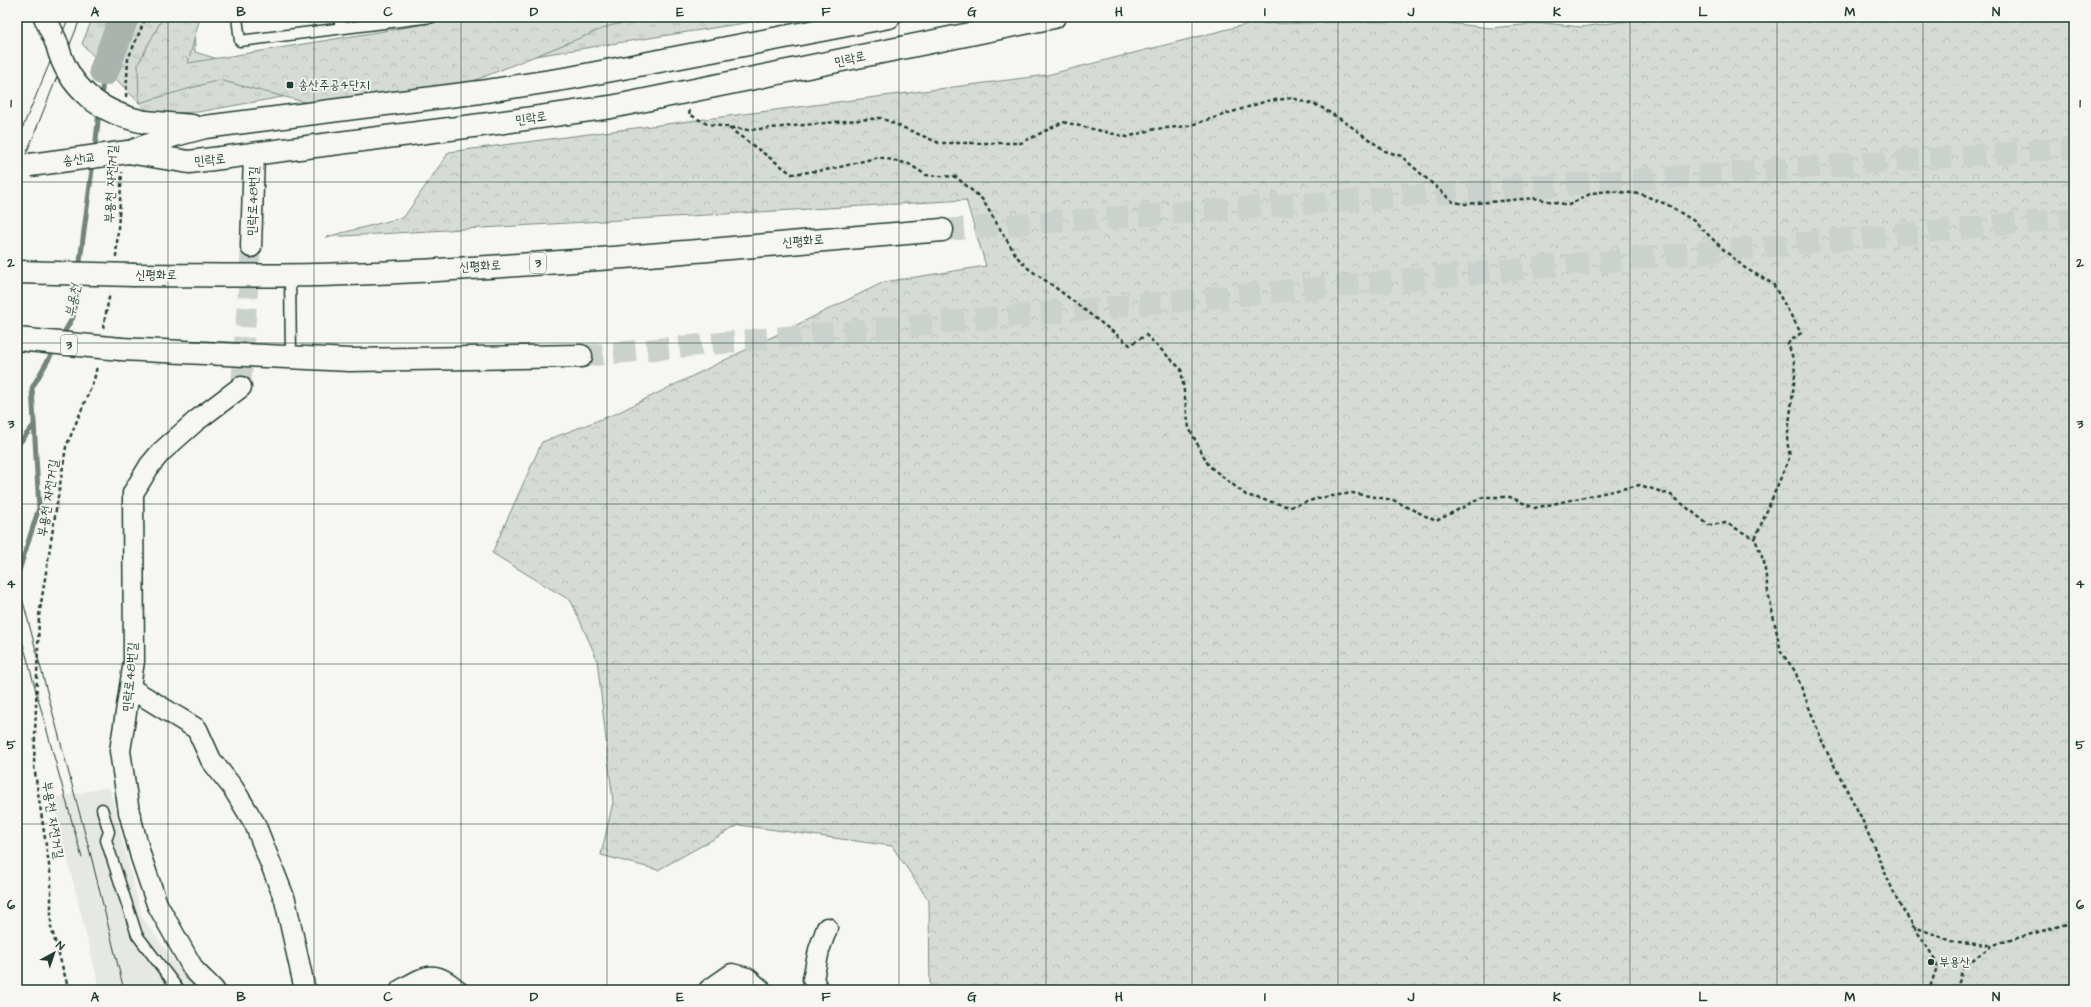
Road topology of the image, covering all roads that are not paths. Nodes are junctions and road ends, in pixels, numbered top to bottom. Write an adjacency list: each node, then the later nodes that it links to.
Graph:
1 (45, 17): 9 (main road, bridge)
2 (237, 17): 8 (lane)
3 (339, 17): 8 (lane)
4 (432, 17): 7 (lane)
5 (889, 17): 9 (main road)
6 (1054, 17): 10 (main road, 민락로)
7 (397, 19): 8 (lane)
8 (341, 28)
9 (205, 127): 11 (main road)
10 (254, 155): 11 (main road, 민락로); 14 (street, 민락로48번길)
11 (125, 160): 12 (main road, 송산1교, bridge)
12 (23, 166)
13 (942, 230): 16 (main road, 신평화로 / 3)
14 (251, 247)
15 (17, 272): 16 (main road, 신평화로 / 3, bridge)
16 (290, 276): 19 (lane)
17 (17, 339): 19 (main road, 3, bridge)
18 (581, 356): 19 (main road, 3)
19 (291, 357)
20 (241, 387): 21 (street, 민락로48번길)
21 (130, 688): 25 (street, 민락로48번길); 26 (street)
22 (102, 809): 24 (lane)
23 (827, 928): 31 (street)
24 (179, 990)
25 (214, 990)
26 (305, 990)
27 (402, 990): 28 (street)
28 (457, 990)
29 (709, 990): 30 (street)
30 (760, 990)
31 (818, 990)

